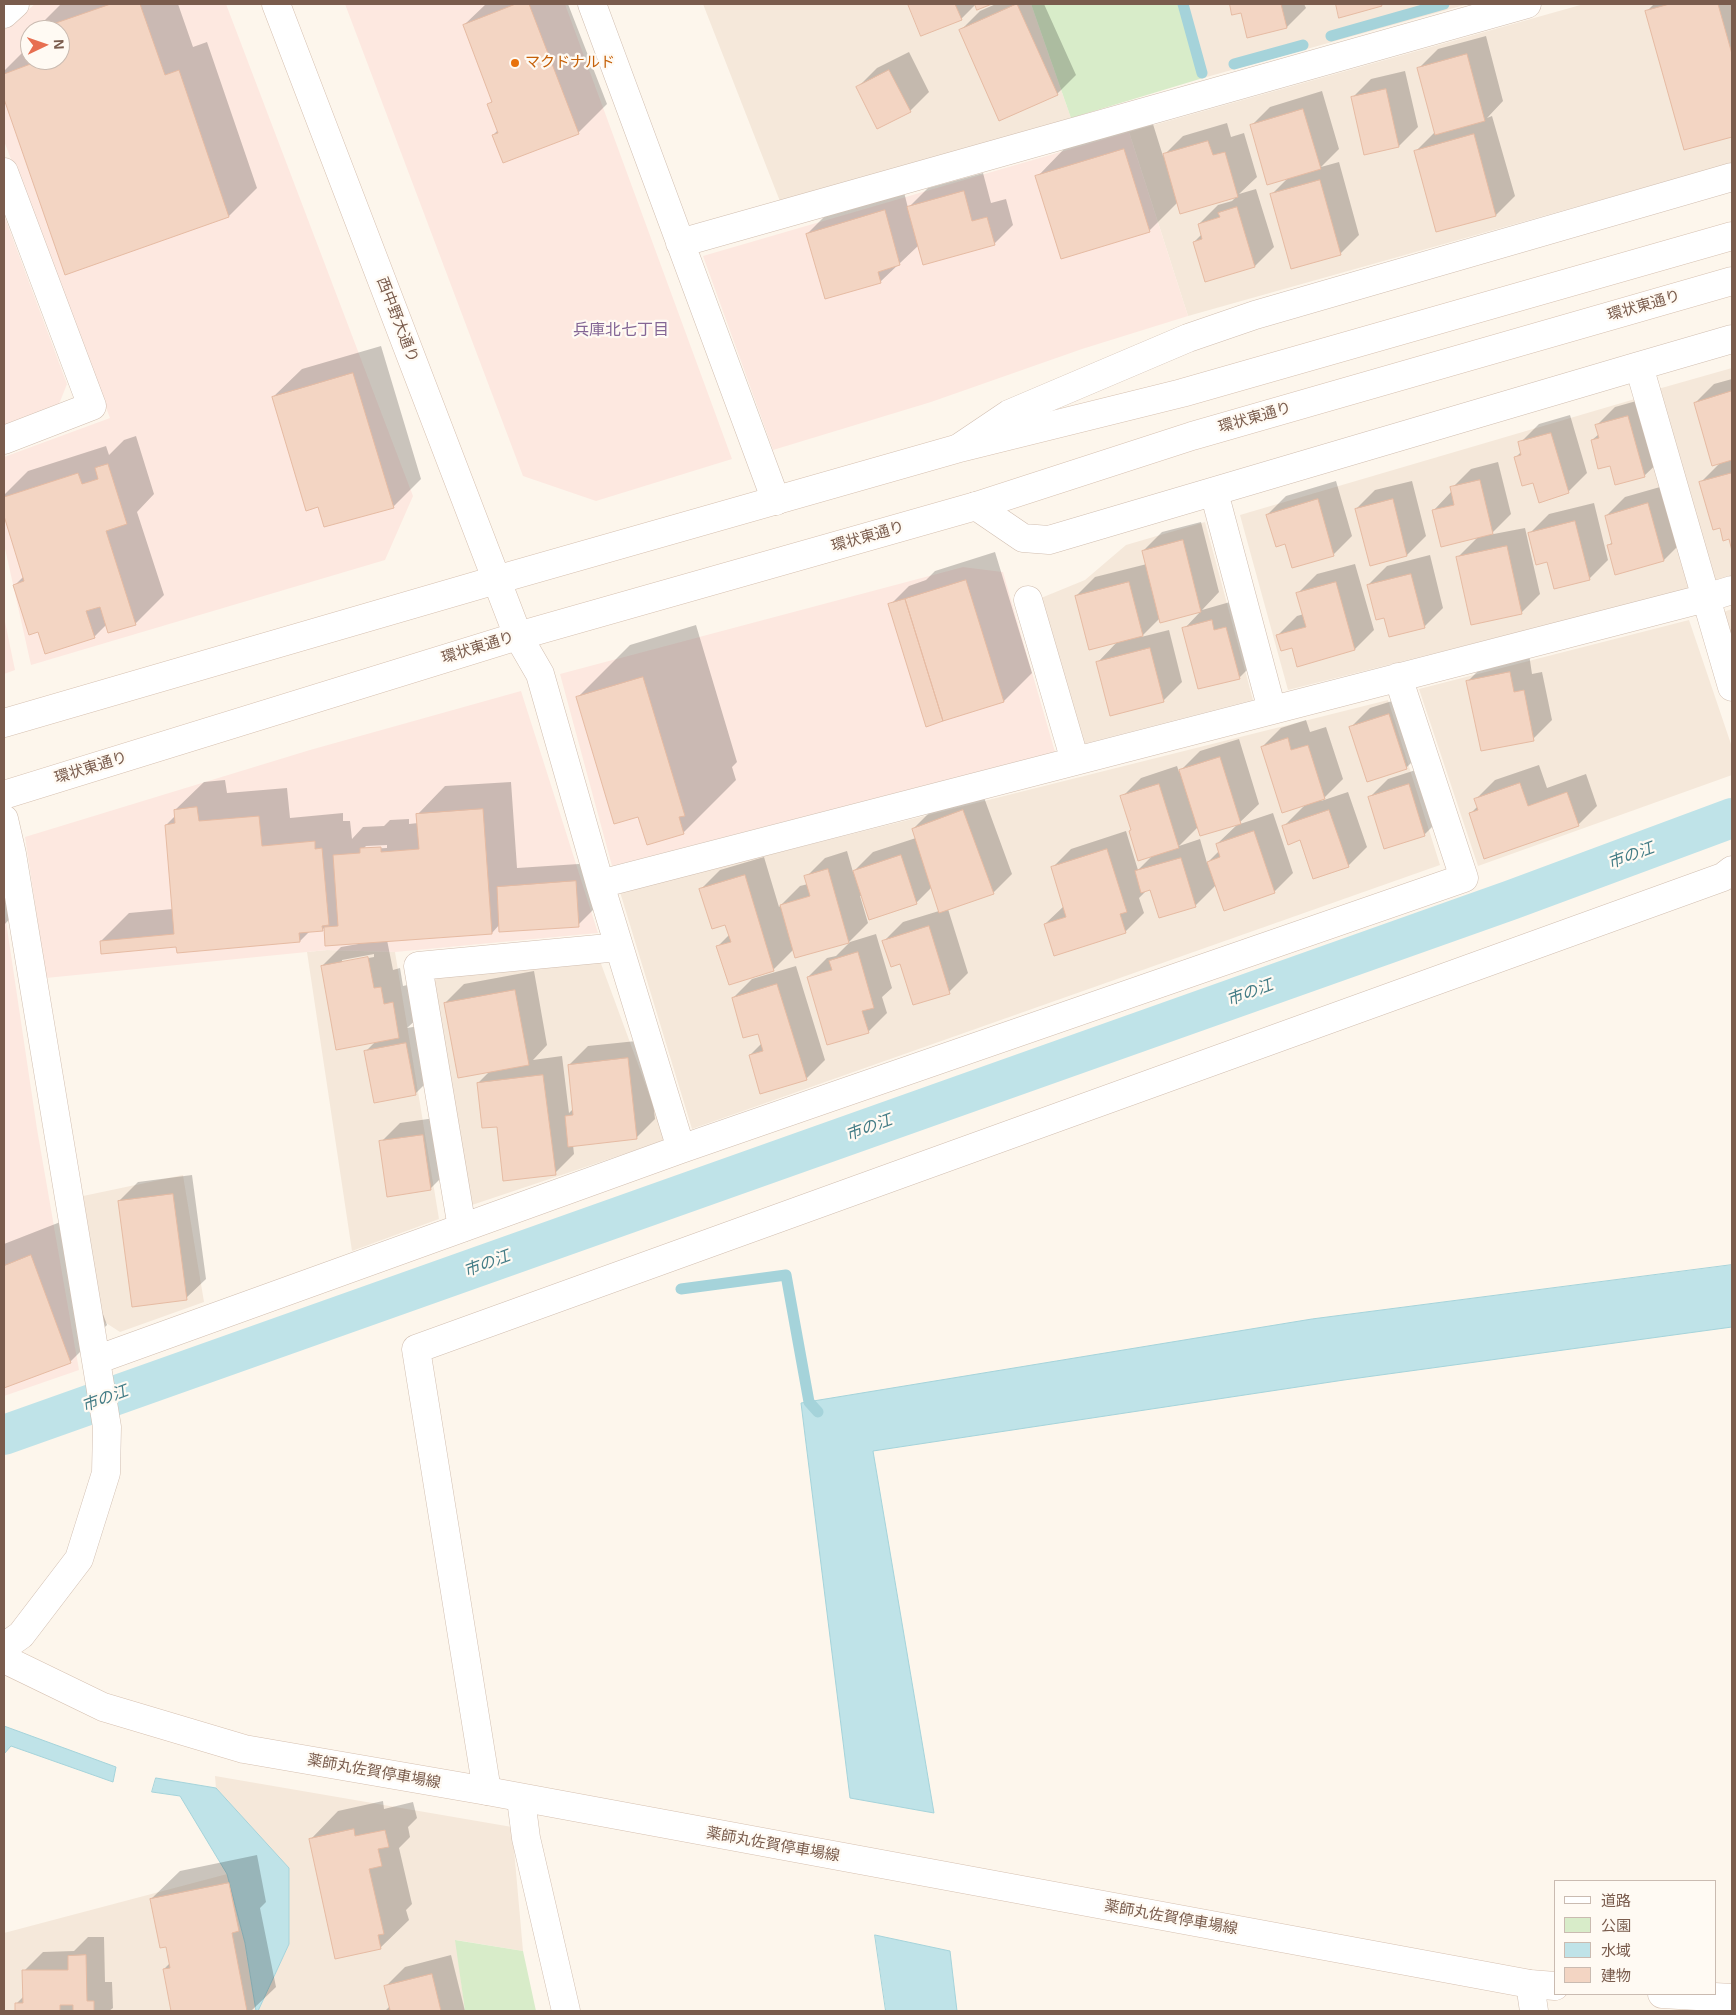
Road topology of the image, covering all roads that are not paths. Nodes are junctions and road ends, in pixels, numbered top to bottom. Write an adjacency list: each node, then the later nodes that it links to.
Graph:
1 (15, 4): 5 (street)
2 (276, 4): 18 (street, 西中野大通り)
3 (1516, 5): 9 (street)
4 (600, 6): 9 (street)
5 (4, 14)
6 (4, 172): 13 (street)
7 (1732, 178): 14 (street)
8 (1732, 236): 14 (street)
9 (680, 243): 16 (street)
10 (1732, 281): 17 (street, 環状東通り)
11 (1732, 339): 12 (street)
12 (1639, 366): 15 (street); 20 (street)
13 (4, 440)
14 (956, 449): 16 (street)
15 (1214, 492): 17 (street); 25 (street)
16 (776, 501): 18 (street)
17 (976, 506): 22 (street, 環状東通り)
18 (496, 580): 22 (street, 西中野大通り); 26 (street)
19 (1732, 590): 20 (street)
20 (1706, 598): 23 (street); 24 (street)
21 (1028, 600): 27 (street)
22 (518, 636): 28 (street, 環状東通り); 31 (street, 西中野大通り)
23 (1398, 677): 25 (street); 33 (street)
24 (1732, 687)
25 (1272, 710): 27 (street)
26 (4, 723)
27 (1075, 761): 31 (street)
28 (4, 795)
29 (4, 819): 35 (street)
30 (1732, 870): 38 (street)
31 (600, 884): 32 (street, 西中野大通り)
32 (619, 947): 33 (street, 西中野大通り); 34 (street)
33 (681, 1149): 34 (street)
34 (462, 1228): 35 (street)
35 (97, 1366): 36 (street)
36 (4, 1648)
37 (4, 1659): 38 (street, 薬師丸佐賀停車場線)
38 (487, 1792): 39 (street, 薬師丸佐賀停車場線)
39 (521, 1799): 40 (street, 薬師丸佐賀停車場線); 43 (street)
40 (1542, 1985): 44 (street)
41 (1680, 1995): 42 (street)
42 (1732, 1998)
43 (566, 2011)
44 (1534, 2011)

